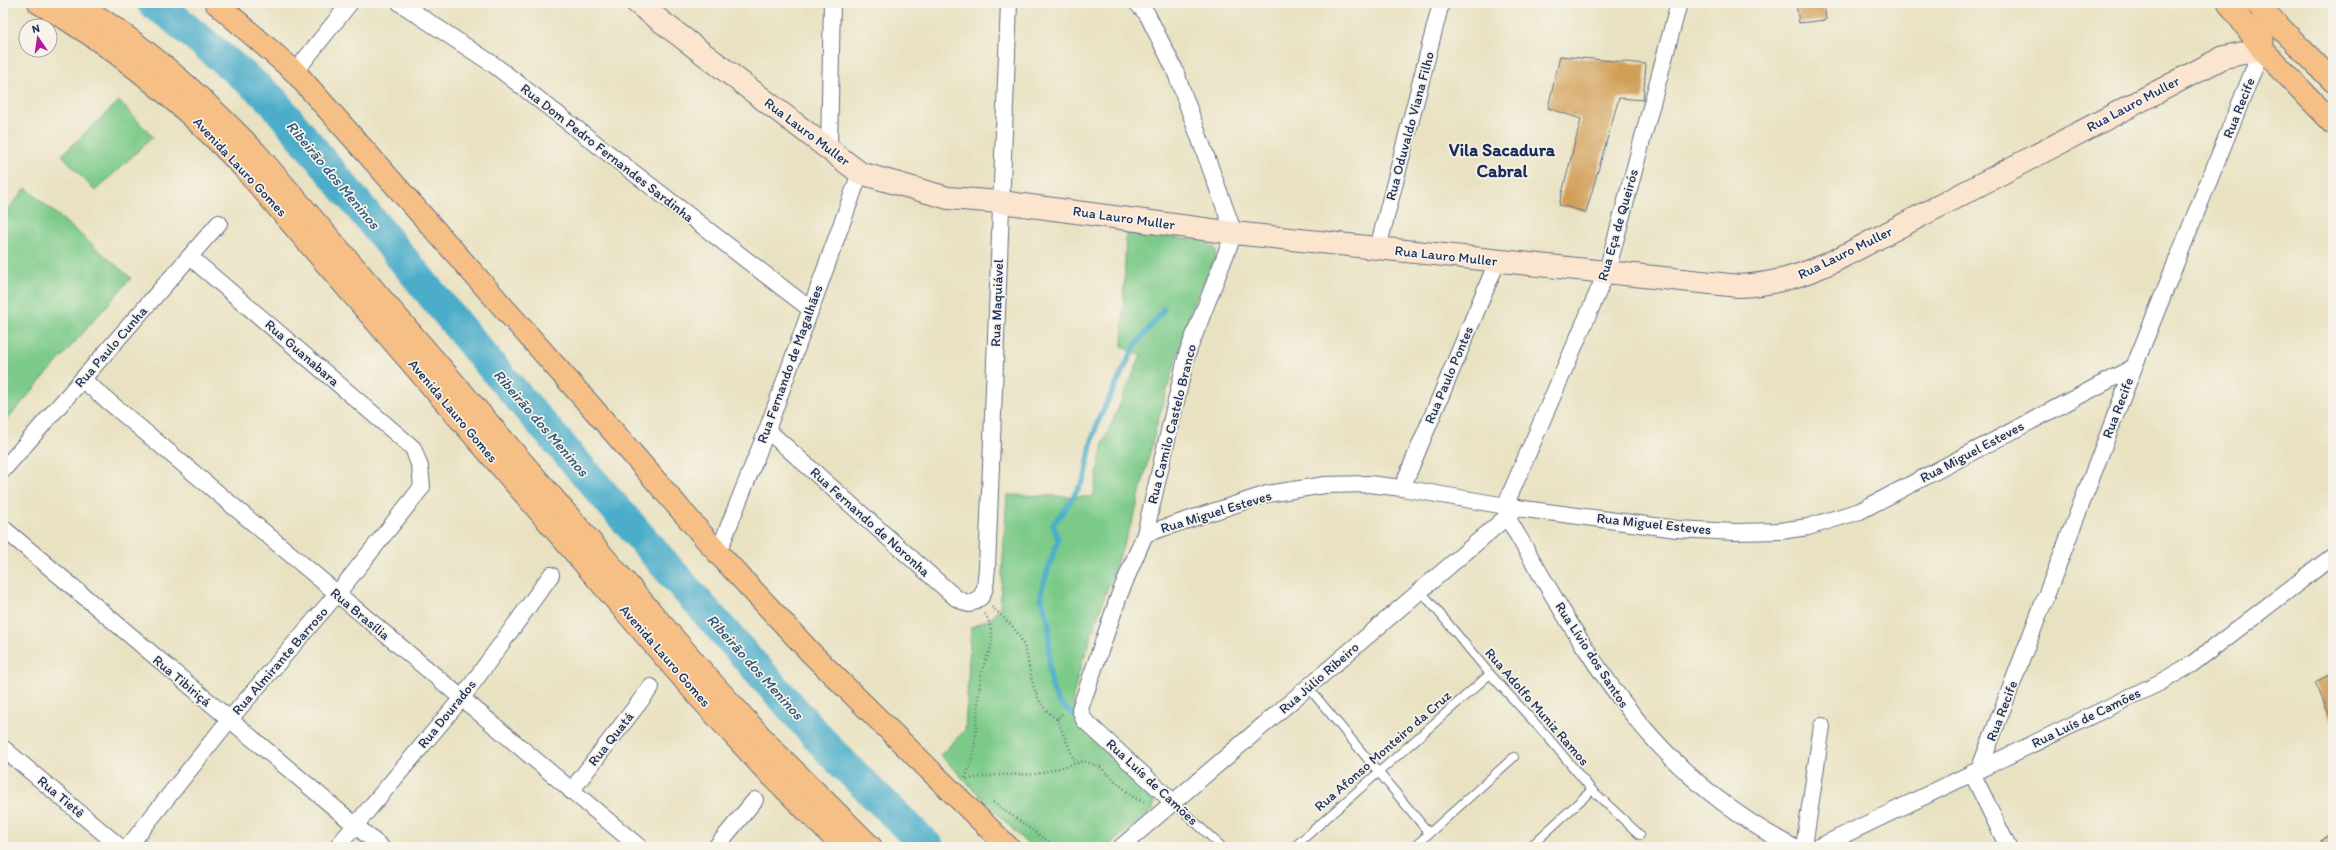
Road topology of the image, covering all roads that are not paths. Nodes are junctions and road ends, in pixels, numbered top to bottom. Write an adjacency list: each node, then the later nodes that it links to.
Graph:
1 (39, 3): 69 (main road, Avenida Lauro Gomes)
2 (76, 3): 70 (main road, Avenida Lauro Gomes)
3 (216, 3): 15 (main road)
4 (350, 3): 15 (street)
5 (400, 3): 28 (street, Rua Dom Pedro Fernandes Sardinha)
6 (637, 3): 19 (street, Rua Lauro Muller)
7 (832, 3): 19 (street)
8 (1010, 3): 21 (street, Rua Maquiável)
9 (1137, 3): 23 (street)
10 (1442, 3): 24 (street, Rua Oduvaldo Viana Filho)
11 (1679, 3): 27 (street, Rua Eça de Queirós)
12 (2229, 3): 14 (main road)
13 (2261, 6): 14 (main road); 16 (main road)
14 (2262, 49): 17 (main road); 27 (street, Rua Lauro Muller); 29 (street, Rua Recife)
15 (295, 72): 38 (main road)
16 (2333, 81)
17 (2327, 117): 18 (main road)
18 (2333, 137)
19 (829, 148): 20 (street, Rua Lauro Muller)
20 (860, 173): 21 (street, Rua Lauro Muller); 28 (street, Rua Fernando de Magalhães)
21 (1001, 202): 23 (street, Rua Lauro Muller); 43 (street, Rua Maquiável)
22 (219, 223): 25 (street, Rua Paulo Cunha)
23 (1234, 233): 24 (street, Rua Lauro Muller); 37 (street, Rua Camilo Castelo Branco)
24 (1378, 248): 26 (street, Rua Lauro Muller)
25 (190, 257): 30 (street, Rua Paulo Cunha); 32 (street, Rua Guanabara)
26 (1497, 262): 27 (street, Rua Lauro Muller); 34 (street, Rua Paulo Pontes)
27 (1606, 271): 35 (street, Rua Eça de Queirós)
28 (810, 309): 31 (street, Rua Fernando de Magalhães)
29 (2134, 367): 35 (street, Rua Miguel Esteves); 53 (street, Rua Recife)
30 (83, 380): 33 (street, Rua Paulo Cunha); 42 (street, Rua Brasília)
31 (767, 430): 38 (street, Rua Fernando de Magalhães); 43 (street, Rua Fernando de Noronha)
32 (413, 448): 42 (street, Rua Almirante Barroso)
33 (3, 470)
34 (1402, 488): 35 (street, Rua Miguel Esteves); 37 (street, Rua Miguel Esteves)
35 (1510, 510): 41 (street, Rua Júlio Ribeiro); 77 (street, Rua Lívio dos Santos)
36 (3, 528): 49 (street, Rua Tibiriçá)
37 (1145, 534): 48 (street, Rua Camilo Castelo Branco)
38 (718, 553): 71 (main road)
39 (2333, 556): 53 (street, Rua Luís de Camões)
40 (551, 575): 47 (street, Rua Dourados)
41 (1421, 591): 44 (lane, Rua Adolfo Muniz Ramos); 45 (street, Rua Júlio Ribeiro)
42 (337, 594): 47 (street, Rua Brasília); 49 (street, Rua Almirante Barroso)
43 (979, 599)
44 (1490, 674): 54 (lane, Rua Afonso Monteiro da Cruz); 55 (lane, Rua Adolfo Muniz Ramos)
45 (1308, 687): 54 (lane); 58 (street, Rua Júlio Ribeiro)
46 (651, 688): 56 (street, Rua Quatá)
47 (462, 698): 56 (street, Rua Brasília); 59 (street, Rua Dourados)
48 (1081, 716): 58 (street, Rua Luís de Camões)
49 (229, 720): 59 (street, Rua Tibiriçá); 64 (street, Rua Almirante Barroso)
50 (1822, 726): 78 (street)
51 (1514, 756): 60 (lane)
52 (6, 757): 63 (street, Rua Tietê)
53 (1976, 772): 79 (street, Rua Luís de Camões); 80 (street)
54 (1379, 774): 60 (lane); 74 (lane, Rua Afonso Monteiro da Cruz)
55 (1592, 790): 61 (lane, Rua Adolfo Muniz Ramos); 76 (lane)
56 (571, 791): 67 (street, Rua Brasília)
57 (755, 800): 68 (street)
58 (1170, 805): 72 (street, Rua Júlio Ribeiro); 73 (lane, Rua Luís de Camões)
59 (355, 825): 65 (street, Rua Dourados); 66 (street, Rua Tibiriçá)
60 (1429, 833): 75 (lane)
61 (1640, 835)
62 (2333, 844): 81 (main road)
63 (120, 847)
64 (128, 847)
65 (337, 847)
66 (380, 847)
67 (639, 847)
68 (716, 847)
69 (843, 847)
70 (870, 847)
71 (1008, 847)
72 (1121, 847)
73 (1221, 847)
74 (1294, 847)
75 (1414, 847)
76 (1530, 847)
77 (1793, 847)
78 (1804, 847)
79 (1819, 847)
80 (2008, 847)
81 (2331, 847)

